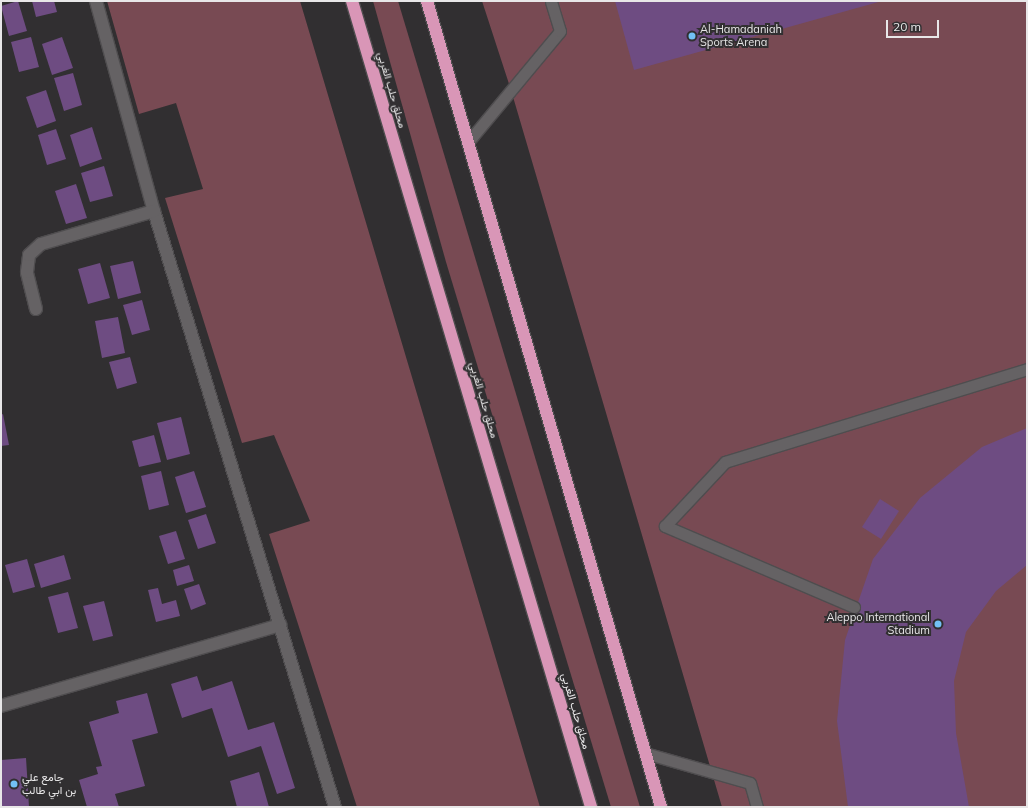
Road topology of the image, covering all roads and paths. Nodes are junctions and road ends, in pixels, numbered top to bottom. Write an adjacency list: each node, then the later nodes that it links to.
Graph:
1 (96, 1): 6 (street)
2 (352, 1): 14 (highway, محلق حلب الغربي)
3 (427, 1): 5 (highway)
4 (551, 1): 5 (lane)
5 (468, 142): 12 (highway)
6 (154, 211): 7 (street); 10 (street)
7 (36, 310)
8 (1027, 369): 9 (lane)
9 (854, 608)
10 (280, 625): 11 (street); 13 (street)
11 (1, 706)
12 (645, 753): 15 (highway); 16 (lane)
13 (335, 807)
14 (591, 807)
15 (661, 807)
16 (757, 807)

